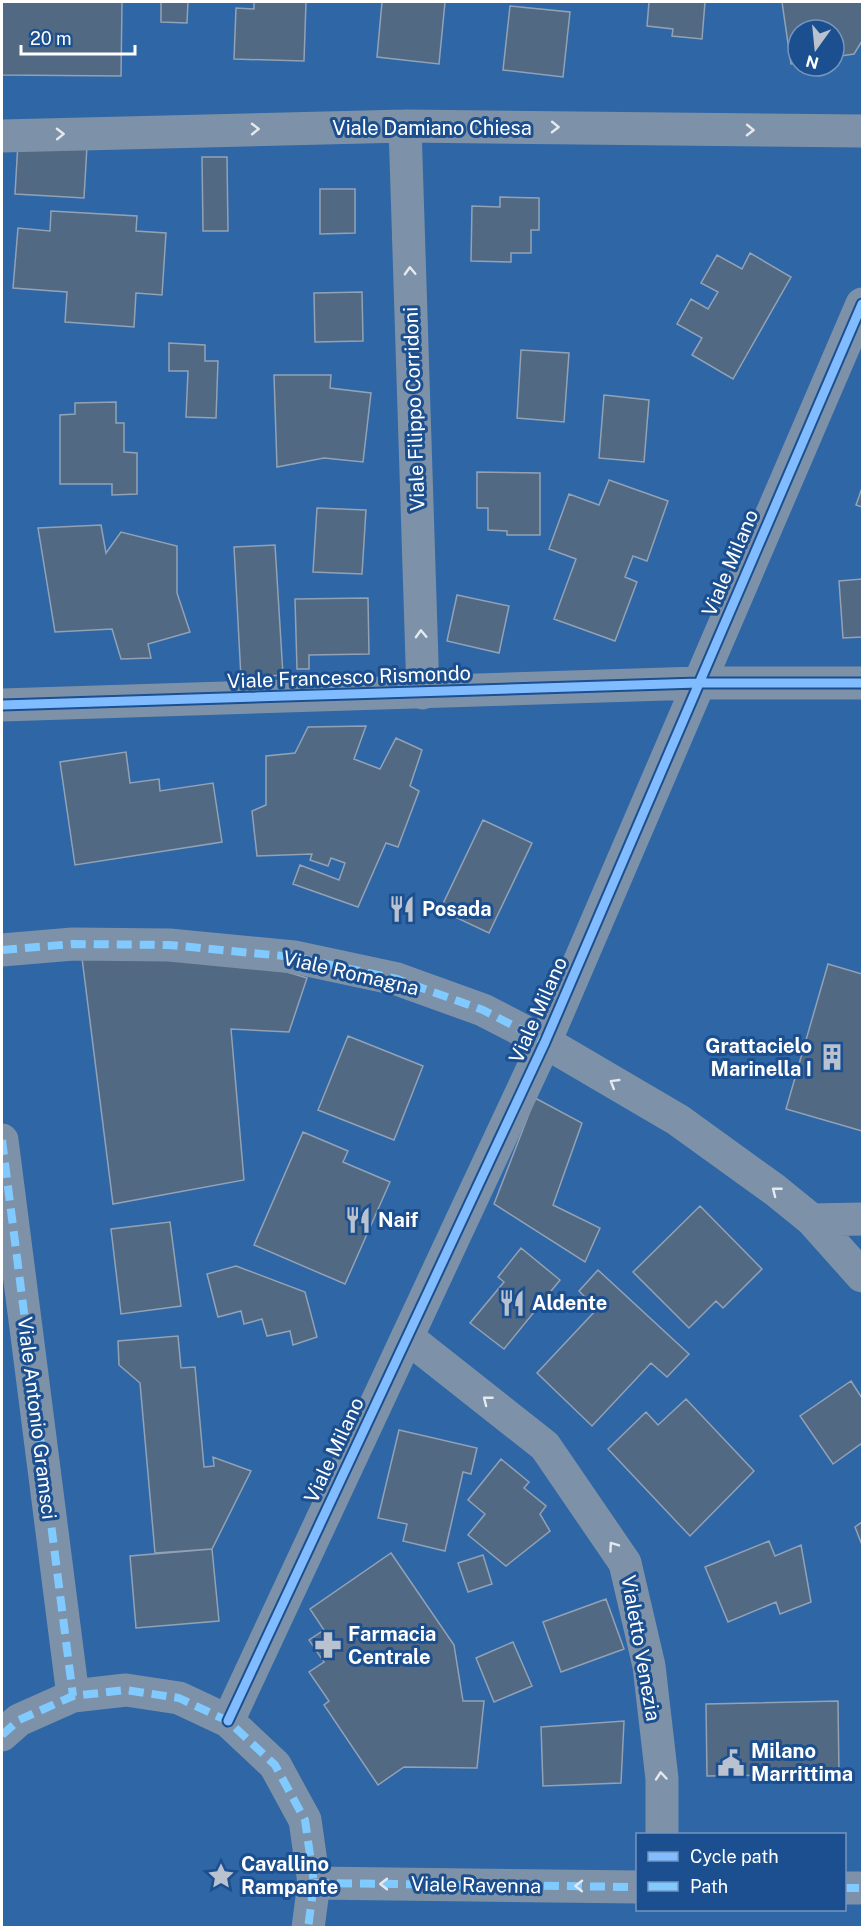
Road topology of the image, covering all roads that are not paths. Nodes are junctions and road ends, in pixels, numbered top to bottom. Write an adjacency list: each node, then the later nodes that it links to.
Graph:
1 (405, 126): 2 (street, Viale Damiano Chiesa, one-way to 2); 3 (street, Viale Damiano Chiesa, one-way to 1); 7 (street, Viale Filippo Corridoni, one-way to 1)
2 (862, 131)
3 (2, 136)
4 (862, 304): 5 (street, Viale Milano)
5 (698, 683): 6 (street, Viale Francesco Rismondo); 7 (street, Viale Francesco Rismondo); 10 (street, Viale Milano)
6 (862, 683)
7 (423, 693): 8 (street, Viale Francesco Rismondo)
8 (2, 705)
9 (2, 950): 10 (street, Viale Romagna)
10 (545, 1042): 13 (street, Viale Romagna, one-way to 10); 15 (street, Viale Milano)
11 (2, 1140): 16 (street, Viale Antonio Gramsci)
12 (862, 1219): 13 (street)
13 (812, 1220): 14 (street, Viale Romagna)
14 (862, 1276)
15 (406, 1337): 17 (street, Viale Milano); 19 (street, Vialetto Venezia, one-way to 15)
16 (73, 1696): 17 (street); 18 (street)
17 (228, 1721): 20 (street)
18 (2, 1735)
19 (662, 1833)
20 (314, 1883): 21 (street, Viale Ravenna, one-way to 20); 24 (street)
21 (636, 1887)
22 (846, 1888): 23 (street)
23 (862, 1888)
24 (308, 1928)

